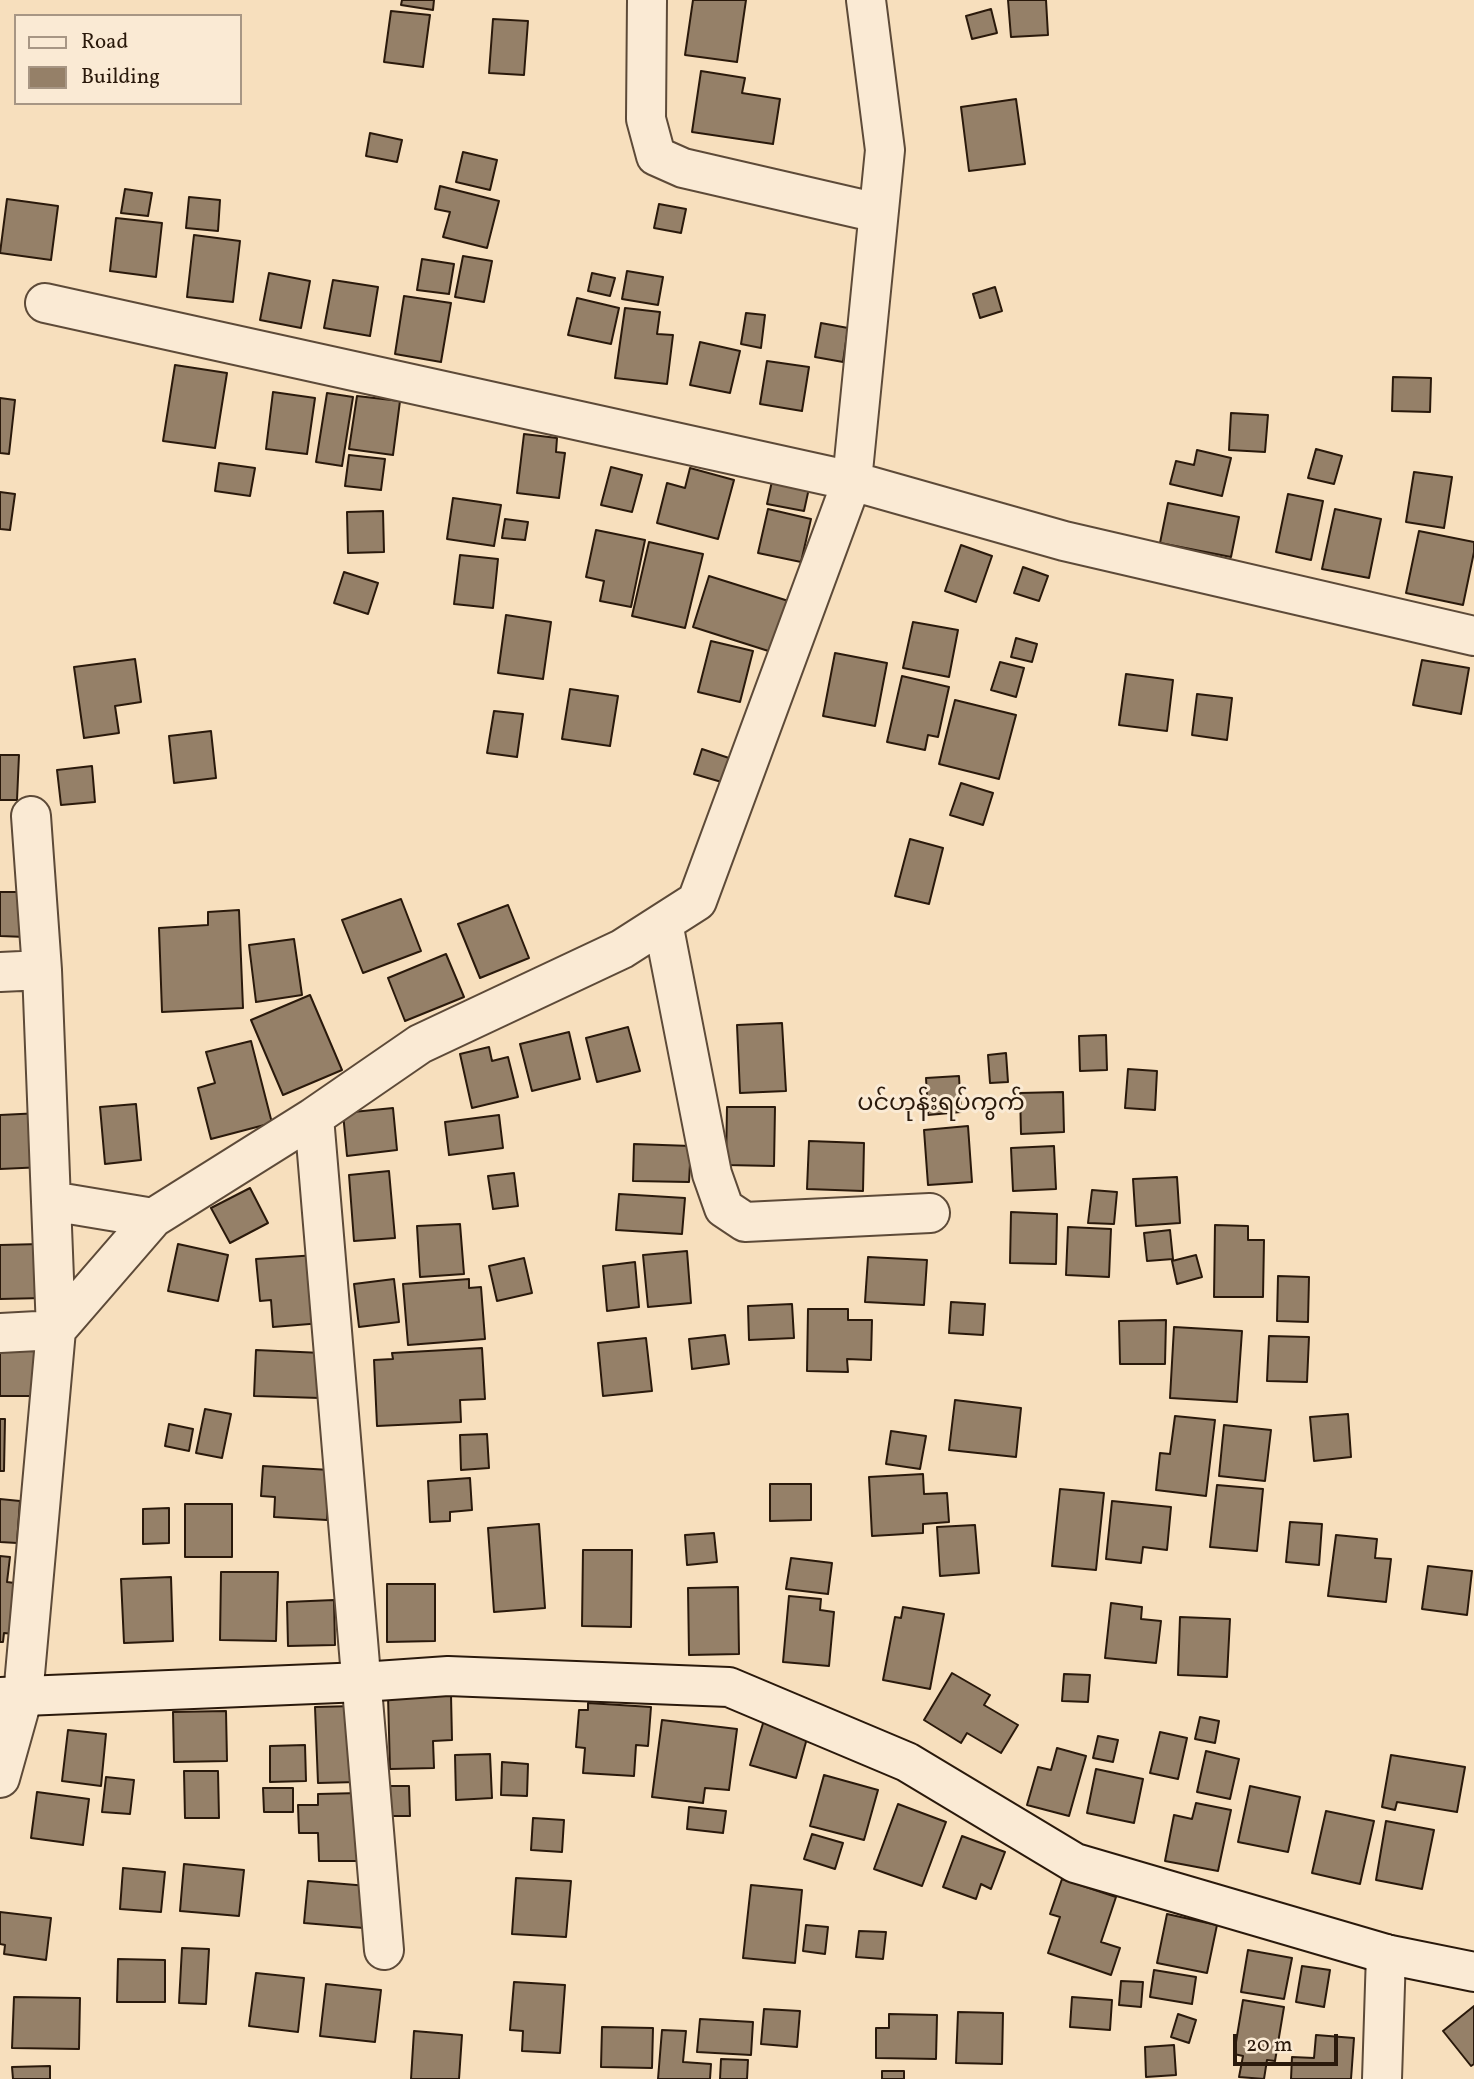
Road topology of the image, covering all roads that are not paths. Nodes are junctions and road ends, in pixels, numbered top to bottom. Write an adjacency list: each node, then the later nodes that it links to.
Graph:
1 (647, 0): 3 (street)
2 (866, 0): 3 (street)
3 (878, 212): 5 (street)
4 (45, 303): 5 (street)
5 (852, 481): 6 (street); 8 (street)
6 (1474, 636)
7 (31, 816): 9 (street)
8 (663, 923): 11 (street); 13 (street)
9 (42, 970): 10 (street); 12 (street)
10 (0, 972)
11 (314, 1117): 14 (street); 17 (street)
12 (51, 1201): 14 (street); 15 (street)
13 (930, 1213)
14 (153, 1218): 15 (street)
15 (56, 1330): 16 (street); 18 (street)
16 (0, 1333)
17 (362, 1682): 18 (street); 20 (street); 21 (street)
18 (12, 1697): 19 (street)
19 (0, 1778)
20 (384, 1950)
21 (1385, 1955): 22 (street); 23 (street)
22 (1474, 1972)
23 (1382, 2079)

